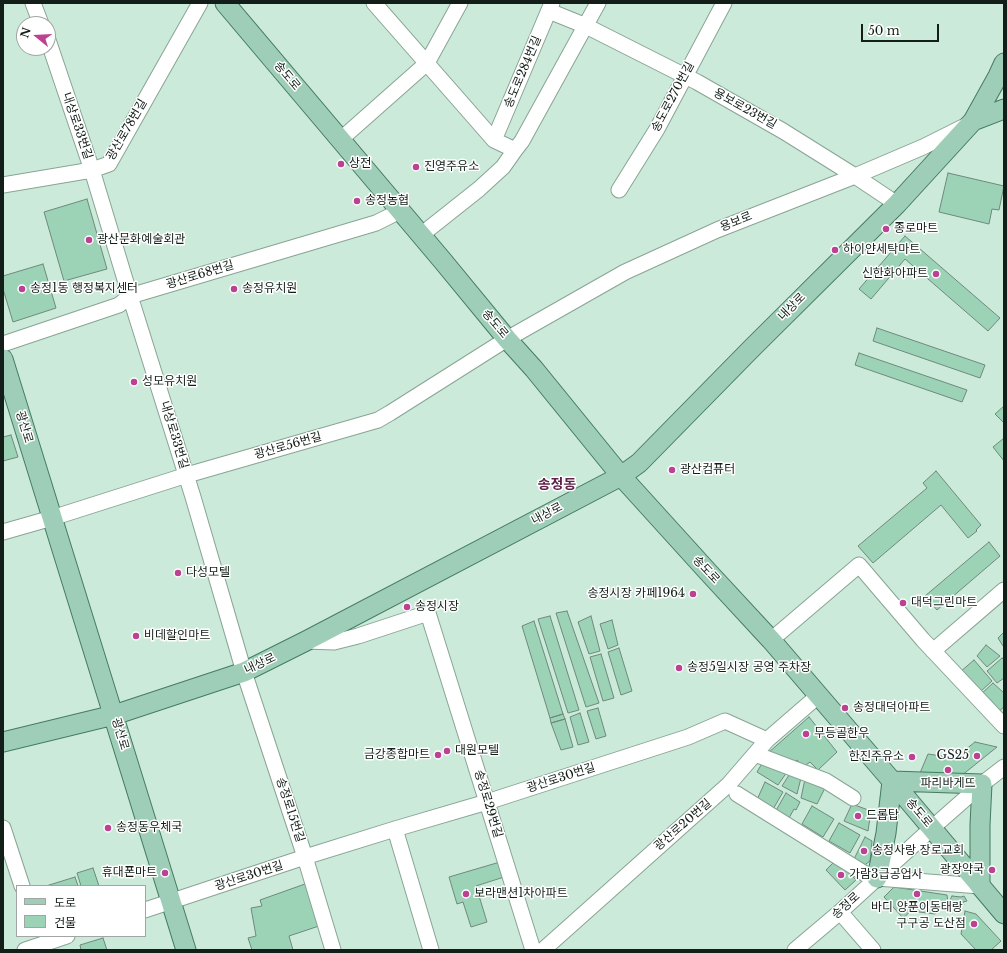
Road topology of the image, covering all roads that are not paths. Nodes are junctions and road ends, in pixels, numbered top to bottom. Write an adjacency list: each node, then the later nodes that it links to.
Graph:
1 (33, 3): 9 (street)
2 (200, 3): 20 (street, 광산로78번길)
3 (226, 3): 17 (main road, 송도로)
4 (374, 3): 12 (street)
5 (460, 3): 12 (street)
6 (598, 3): 10 (street)
7 (724, 3): 14 (street, 송도로270번길)
8 (551, 7): 10 (street, 용보로23번길); 18 (street, 송도로284번길)
9 (38, 16)
10 (586, 26): 14 (street, 용보로23번길); 19 (street)
11 (53, 56): 20 (street, 내상로33번길)
12 (426, 63): 17 (street); 18 (street)
13 (1004, 63): 16 (main road)
14 (685, 76): 21 (street, 용보로23번길); 23 (street, 송도로270번길)
15 (1004, 109): 16 (main road, 내상로)
16 (973, 122): 21 (street, 용보로); 24 (main road, 내상로)
17 (340, 140): 25 (main road, 송도로)
18 (494, 140): 19 (street)
19 (515, 150): 26 (street)
20 (92, 170): 22 (street, 광산로78번길); 27 (street, 내상로33번길)
21 (855, 176): 24 (street, 용보로23번길); 28 (street, 용보로)
22 (3, 184)
23 (619, 190)
24 (897, 204): 32 (main road, 내상로)
25 (400, 211): 26 (main road, 송도로); 27 (street, 광산로68번길)
26 (421, 235): 28 (main road, 송도로)
27 (130, 296): 29 (street, 광산로68번길); 31 (street, 내상로33번길)
28 (507, 339): 31 (street, 광산로56번길); 32 (main road, 송도로)
29 (3, 344)
30 (3, 360): 33 (main road, 광산로)
31 (187, 476): 33 (street, 광산로56번길); 39 (street, 내상로33번길)
32 (621, 476): 36 (main road, 송도로); 37 (main road, 내상로)
33 (52, 518): 34 (street); 41 (main road, 광산로)
34 (3, 532)
35 (1004, 590): 38 (street)
36 (771, 640): 38 (street); 40 (main road, 송도로)
37 (306, 641): 39 (main road, 내상로); 51 (street, 송정로29번길)
38 (933, 650): 42 (street)
39 (244, 672): 41 (main road, 내상로); 55 (street, 송정로15번길)
40 (819, 695): 43 (street, 광산로20번길); 47 (main road, 송도로)
41 (114, 715): 44 (main road, 내상로); 59 (main road, 광산로)
42 (1004, 726)
43 (767, 740): 45 (street, 광산로20번길); 51 (street, 광산로30번길)
44 (3, 742)
45 (755, 754): 50 (street); 70 (street, 광산로20번길)
46 (1004, 768): 48 (street, 송정로)
47 (892, 781): 48 (main road); 53 (main road, 송도로); 56 (main road)
48 (982, 784): 53 (street, 송정로); 58 (main road)
49 (738, 794): 56 (street)
50 (853, 798)
51 (487, 802): 54 (street, 광산로30번길); 69 (street, 송정로29번길)
52 (3, 828): 57 (street)
53 (932, 828): 56 (street, 송정로); 58 (main road, 송도로)
54 (395, 829): 55 (street, 광산로30번길); 68 (street)
55 (305, 857): 59 (street, 광산로30번길); 67 (street, 송정로15번길)
56 (876, 879): 58 (street); 61 (street, 송정로)
57 (22, 885)
58 (980, 886): 62 (main road, 송도로)
59 (171, 901): 60 (street, 광산로30번길); 66 (main road, 광산로)
60 (146, 910)
61 (840, 912): 71 (street, 송정로); 72 (street)
62 (1004, 914)
63 (64, 937): 64 (street)
64 (40, 944): 65 (street)
65 (25, 950)
66 (186, 950)
67 (333, 950)
68 (431, 950)
69 (533, 950)
70 (543, 950)
71 (795, 950)
72 (873, 950)

